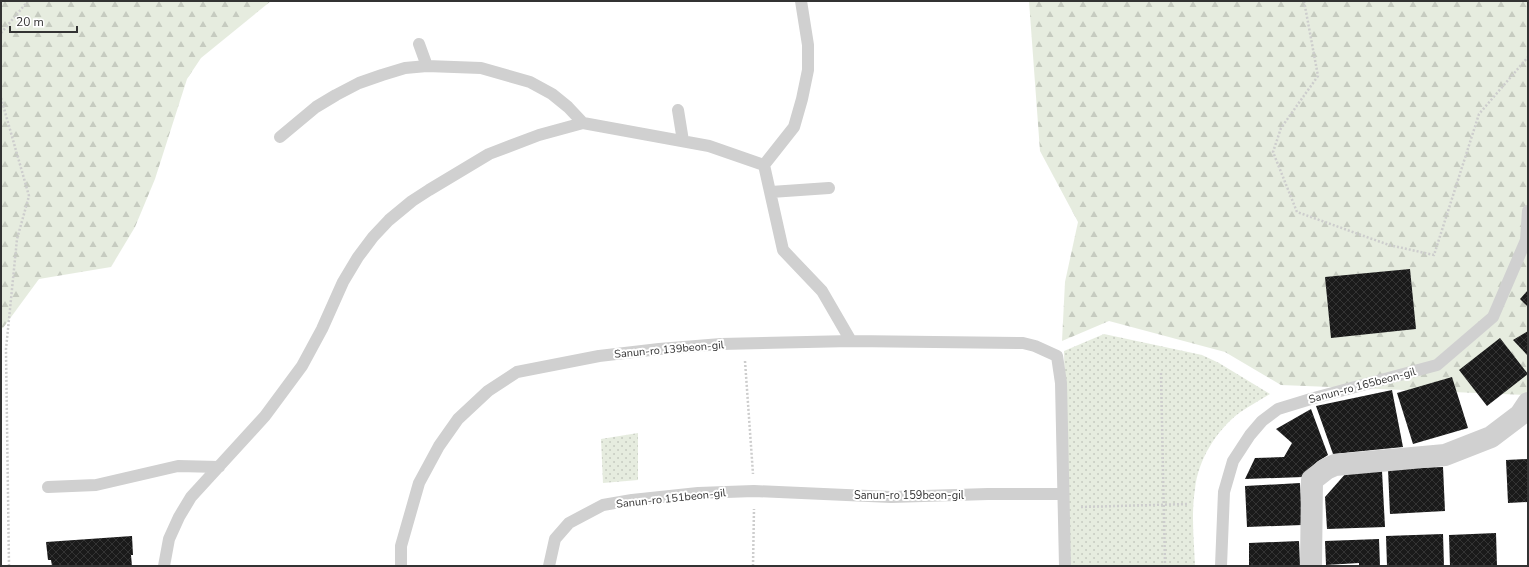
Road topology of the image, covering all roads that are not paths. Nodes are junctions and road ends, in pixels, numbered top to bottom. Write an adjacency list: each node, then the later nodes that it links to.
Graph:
1 (801, 1): 8 (lane)
2 (419, 44): 3 (lane)
3 (427, 66): 5 (lane); 6 (lane)
4 (678, 110): 7 (lane)
5 (583, 123): 7 (lane); 14 (lane)
6 (280, 137)
7 (683, 141): 8 (lane)
8 (764, 165): 10 (lane)
9 (829, 188): 10 (lane)
10 (771, 192): 12 (lane)
11 (1528, 211): 22 (lane, Sanun-ro 165beon-gil)
12 (850, 341): 17 (lane, Sanun-ro 139beon-gil); 19 (lane, Sanun-ro 139beon-gil)
13 (1528, 403): 23 (street)
14 (219, 467): 15 (lane); 18 (lane)
15 (48, 487)
16 (754, 491): 17 (lane, Sanun-ro 159beon-gil); 20 (lane, Sanun-ro 151beon-gil)
17 (1063, 494): 21 (lane)
18 (164, 566)
19 (401, 566)
20 (549, 566)
21 (1065, 566)
22 (1222, 566)
23 (1311, 566)

